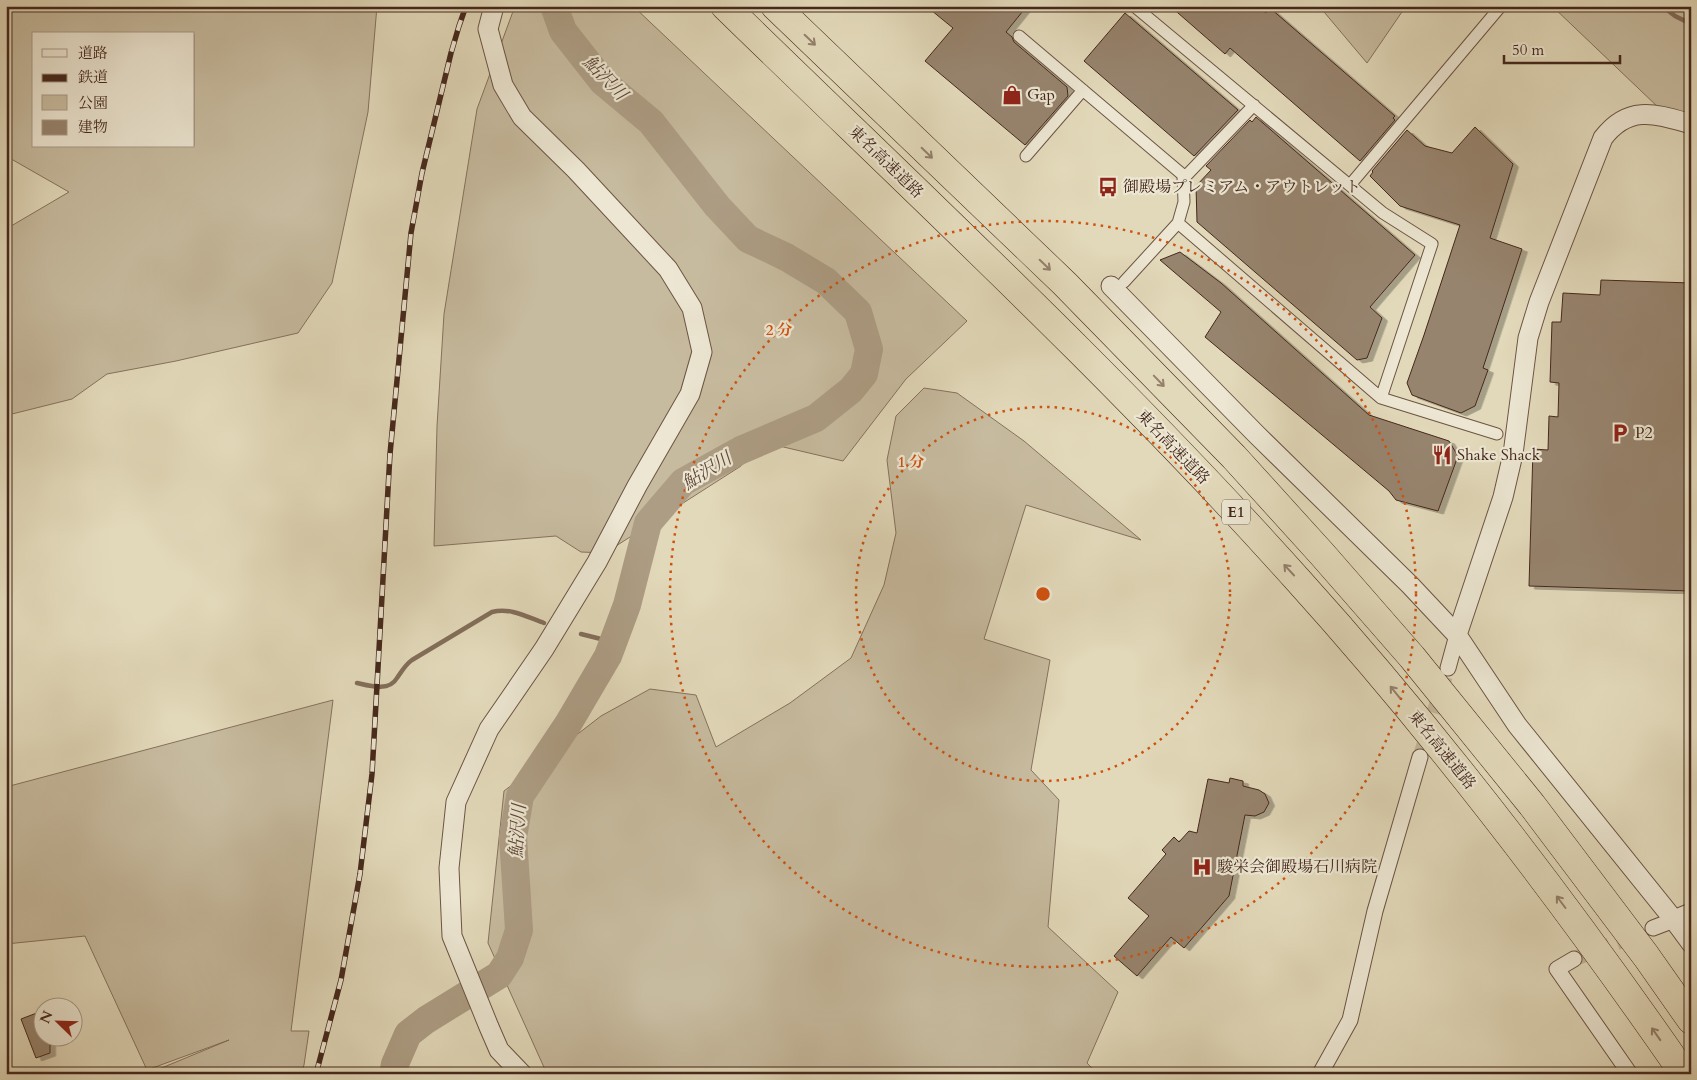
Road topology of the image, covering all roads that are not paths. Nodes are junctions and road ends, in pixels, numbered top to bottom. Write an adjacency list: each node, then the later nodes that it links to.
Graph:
1 (494, 6): 25 (street)
2 (725, 6): 28 (highway, 東名高速道路 / E1, one-way to 2)
3 (775, 6): 24 (highway, E1, one-way to 24)
4 (1134, 6): 8 (street)
5 (1501, 6): 12 (street)
6 (1019, 36): 7 (street)
7 (1083, 90): 10 (street); 11 (street)
8 (1254, 105): 11 (street); 12 (street)
9 (1691, 124): 17 (street)
10 (1026, 156)
11 (1183, 179): 13 (street)
12 (1350, 185): 15 (street)
13 (1178, 223): 14 (street); 15 (street)
14 (1117, 284): 17 (street)
15 (1381, 398): 16 (street)
16 (1496, 434)
17 (1457, 635): 18 (street); 20 (street)
18 (1448, 668)
19 (1420, 756): 26 (street)
20 (1682, 916): 21 (street); 22 (street)
21 (1653, 928)
22 (1691, 944)
23 (1574, 959): 27 (street)
24 (1691, 1020)
25 (522, 1074)
26 (1320, 1074)
27 (1630, 1074)
28 (1684, 1074)

